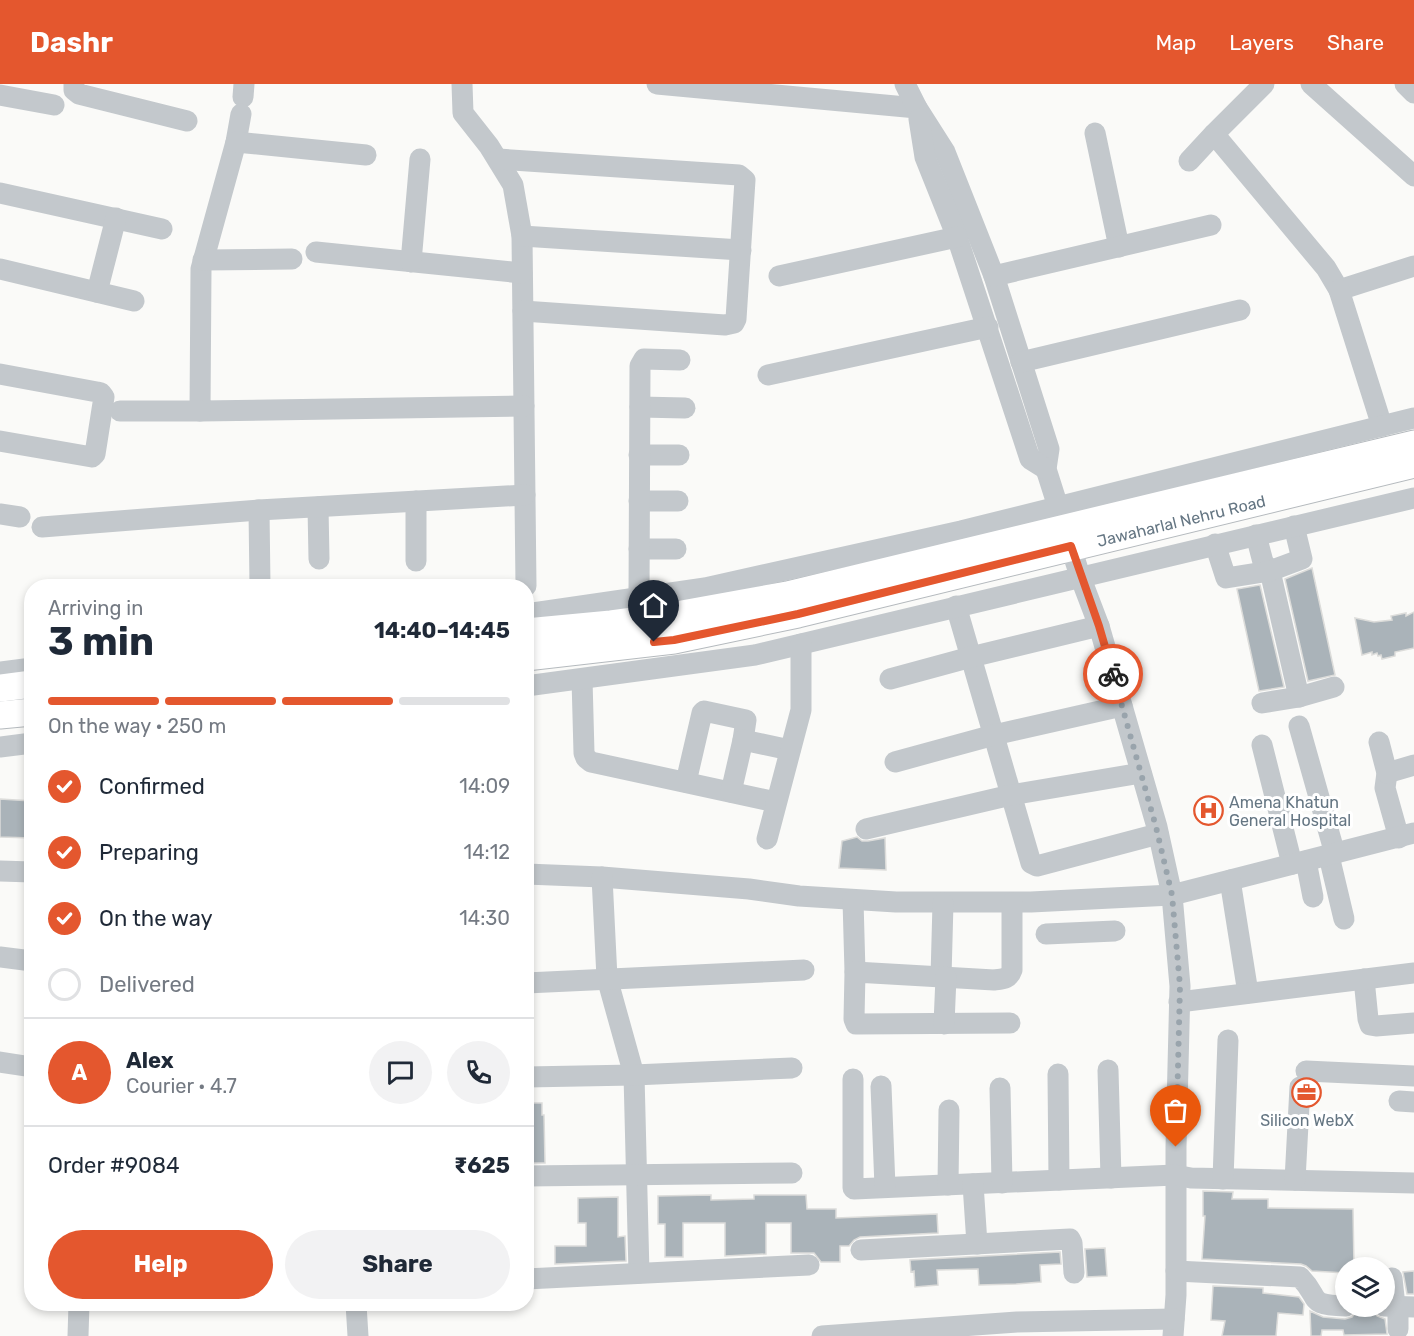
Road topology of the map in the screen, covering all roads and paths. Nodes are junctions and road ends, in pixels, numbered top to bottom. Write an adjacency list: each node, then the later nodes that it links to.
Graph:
1 (74, 84): 13 (street)
2 (462, 84): 19 (street)
3 (657, 84): 12 (street)
4 (905, 84): 12 (street)
5 (1264, 84): 15 (street)
6 (1311, 84): 21 (street)
7 (1406, 84): 8 (street)
8 (1414, 93)
9 (0, 95): 11 (street)
10 (243, 98): 16 (street)
11 (54, 105)
12 (917, 108): 27 (street); 38 (street)
13 (187, 121)
14 (1095, 133): 28 (street)
15 (1214, 134): 20 (street); 39 (street)
16 (236, 142): 17 (street); 32 (street)
17 (366, 155)
18 (420, 159): 33 (street)
19 (498, 159): 26 (street); 29 (street)
20 (1189, 161)
21 (1414, 176)
22 (0, 193): 23 (street)
23 (116, 218): 25 (street); 40 (street)
24 (1211, 225): 28 (street)
25 (162, 229)
26 (522, 236): 29 (street); 36 (street)
27 (957, 237): 37 (street); 44 (street)
28 (1119, 247): 38 (street)
29 (741, 250): 42 (street)
30 (316, 252): 33 (street)
31 (292, 259): 32 (street)
32 (203, 260): 53 (street)
33 (411, 262): 36 (street)
34 (1414, 266): 39 (street)
35 (0, 269): 40 (street)
36 (522, 273): 42 (street)
37 (779, 276)
38 (994, 276): 46 (street)
39 (1339, 290): 55 (street)
40 (97, 292): 41 (street)
41 (134, 301)
42 (523, 310): 49 (street)
43 (1240, 310): 46 (street)
44 (988, 327): 48 (street); 61 (street)
45 (680, 360): 50 (street)
46 (1021, 362): 61 (street)
47 (0, 374): 56 (street)
48 (768, 375)
49 (524, 406): 53 (street); 62 (street)
50 (640, 407): 51 (street); 58 (street)
51 (685, 408)
52 (120, 411): 53 (street)
53 (200, 411)
54 (1414, 418): 55 (street)
55 (1382, 426): 71 (street)
56 (0, 441)
57 (1414, 444): 71 (main road, Jawaharlal Nehru Road)
58 (639, 455): 59 (street); 65 (street)
59 (679, 455)
60 (1414, 464): 71 (main road, Jawaharlal Nehru Road)
61 (1046, 469): 71 (street)
62 (525, 495): 64 (street); 81 (street)
63 (1414, 498): 69 (street)
64 (416, 501): 67 (street); 77 (street)
65 (639, 501): 66 (street); 74 (street)
66 (678, 501)
67 (318, 507): 68 (street); 76 (street)
68 (259, 510): 70 (street); 80 (street)
69 (1294, 526): 72 (street); 78 (street)
70 (42, 527)
71 (1064, 527): 79 (street); 82 (street); 86 (main road, Jawaharlal Nehru Road); 88 (main road, Jawaharlal Nehru Road)
72 (1256, 535): 73 (street); 78 (street)
73 (1215, 544): 78 (street); 79 (street)
74 (639, 549): 75 (street); 82 (street)
75 (676, 549)
76 (319, 560)
77 (416, 561)
78 (1270, 571): 98 (street)
79 (1080, 576): 83 (street); 85 (street)
80 (260, 579)
81 (526, 579)
82 (639, 597): 84 (street)
83 (956, 606): 87 (street); 89 (street)
84 (534, 613)
85 (1099, 626): 89 (street); 100 (street)
86 (534, 631)
87 (801, 644): 92 (street); 110 (street)
88 (534, 656)
89 (971, 657): 93 (street); 104 (street)
90 (24, 669): 91 (street)
91 (0, 672)
92 (582, 679): 95 (street); 115 (street)
93 (890, 679)
94 (24, 685): 97 (main road)
95 (534, 685)
96 (1334, 687): 98 (street)
97 (0, 688)
98 (1299, 697): 99 (street)
99 (1262, 703)
100 (1122, 706): 104 (street); 113 (street)
101 (24, 713): 102 (main road)
102 (0, 715)
103 (1299, 726): 123 (street)
104 (994, 735): 111 (street); 117 (street)
105 (743, 740): 110 (street); 115 (street); 116 (street)
106 (1379, 742): 114 (street)
107 (24, 744): 109 (street)
108 (1262, 745): 124 (street)
109 (0, 747)
110 (790, 750): 118 (street)
111 (895, 762)
112 (1414, 765): 114 (street)
113 (1141, 773): 117 (street); 120 (street)
114 (1387, 773): 121 (street)
115 (686, 782): 116 (street)
116 (731, 792): 118 (street)
117 (1011, 795): 119 (street); 120 (street)
118 (776, 802): 122 (street)
119 (866, 829)
120 (1158, 834): 130 (street)
121 (1406, 836): 123 (street)
122 (766, 839)
123 (1332, 855): 124 (street); 136 (street)
124 (1299, 862): 129 (street); 131 (street)
125 (0, 871): 126 (street)
126 (24, 872)
127 (534, 873): 128 (street)
128 (602, 877): 133 (street); 146 (street)
129 (1230, 880): 130 (street); 149 (street)
130 (1172, 895): 132 (street); 150 (street)
131 (1313, 897)
132 (1073, 899): 135 (street); 138 (street)
133 (854, 900): 134 (street); 143 (street)
134 (943, 903): 135 (street); 145 (street)
135 (1012, 903): 145 (street)
136 (1344, 919)
137 (1115, 932): 138 (street)
138 (1075, 933): 139 (street)
139 (1046, 934)
140 (0, 957): 141 (street)
141 (24, 960)
142 (804, 970): 146 (street)
143 (855, 972): 145 (street); 153 (street)
144 (1414, 974): 147 (street)
145 (944, 977): 153 (street)
146 (607, 978): 148 (street); 160 (street)
147 (1364, 980): 149 (street); 152 (street)
148 (534, 983)
149 (1248, 993): 150 (street)
150 (1179, 1002): 169 (street)
151 (1010, 1023): 153 (street)
152 (1414, 1023)
153 (944, 1024)
154 (1228, 1040): 172 (street)
155 (0, 1062): 156 (street)
156 (24, 1065)
157 (792, 1068): 160 (street)
158 (1108, 1070): 171 (street)
159 (1058, 1074): 173 (street)
160 (634, 1075): 162 (street); 168 (street)
161 (1414, 1076): 174 (street)
162 (534, 1077)
163 (853, 1079): 179 (street)
164 (882, 1086): 179 (street)
165 (1000, 1088): 175 (street)
166 (949, 1110): 178 (street)
167 (792, 1173): 168 (street)
168 (636, 1174): 170 (street); 184 (street)
169 (1176, 1175): 171 (street); 172 (street); 183 (street)
170 (534, 1176)
171 (1111, 1178): 173 (street)
172 (1223, 1179): 174 (street)
173 (1059, 1180): 175 (street)
174 (1295, 1180): 176 (street)
175 (1002, 1183): 177 (street)
176 (1414, 1183)
177 (973, 1184): 178 (street); 180 (street)
178 (948, 1185): 179 (street)
179 (885, 1187)
180 (977, 1244): 181 (street); 185 (street)
181 (861, 1250)
182 (809, 1265): 184 (street)
183 (1176, 1271): 187 (street); 191 (street)
184 (639, 1273): 186 (street)
185 (1074, 1273)
186 (534, 1279)
187 (1335, 1305)
188 (1398, 1306): 192 (street)
189 (79, 1311): 193 (street)
190 (356, 1311): 194 (street)
191 (1174, 1328): 195 (street)
192 (1398, 1329)
193 (78, 1336)
194 (358, 1336)
195 (825, 1336)

